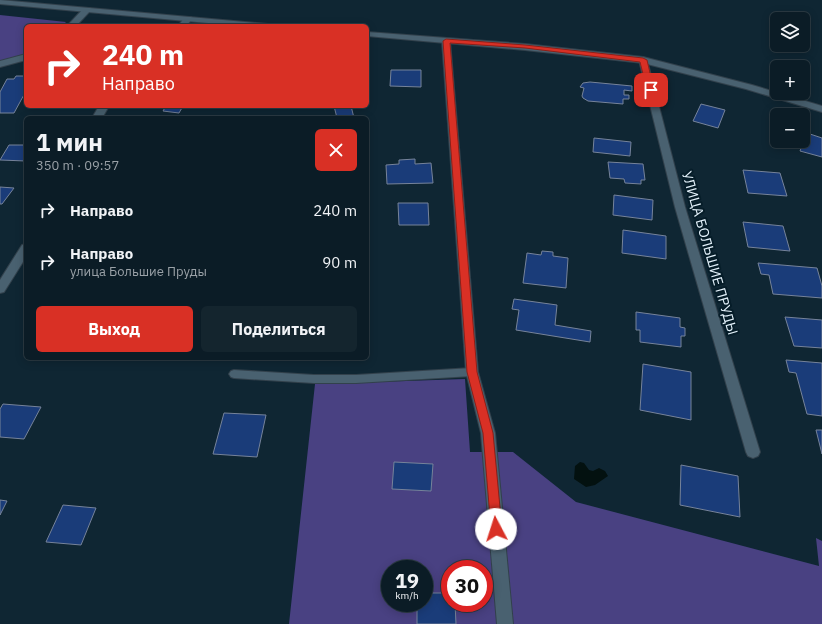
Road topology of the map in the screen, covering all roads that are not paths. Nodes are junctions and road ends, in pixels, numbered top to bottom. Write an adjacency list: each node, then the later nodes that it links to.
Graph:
1 (0, 2): 2 (street)
2 (87, 10): 3 (street); 4 (street)
3 (185, 23): 5 (street)
4 (73, 24)
5 (213, 24)
6 (369, 34): 7 (street)
7 (446, 41): 9 (street); 14 (street)
8 (24, 58): 10 (street)
9 (643, 60): 11 (street); 16 (street, УЛИЦА БОЛЬШИЕ ПРУДЫ)
10 (0, 64)
11 (822, 109)
12 (24, 251): 13 (street)
13 (0, 289)
14 (472, 372): 15 (lane); 17 (street)
15 (234, 374)
16 (753, 452)
17 (505, 624)

